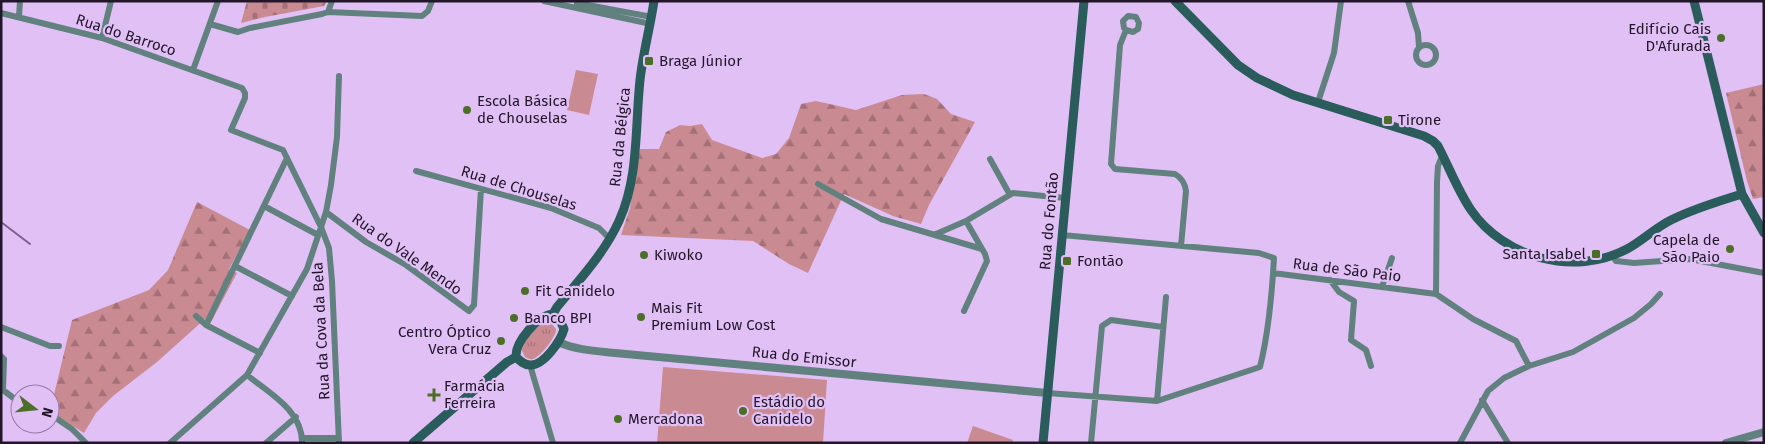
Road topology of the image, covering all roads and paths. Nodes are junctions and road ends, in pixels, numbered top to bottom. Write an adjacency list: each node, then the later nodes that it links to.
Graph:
1 (20, 1): 16 (street)
2 (111, 1): 21 (street)
3 (218, 1): 18 (street)
4 (332, 1): 14 (street)
5 (432, 1): 14 (street)
6 (544, 1): 17 (street)
7 (577, 1): 17 (street)
8 (654, 1): 17 (main road, Rua da Bélgica)
9 (1084, 1): 36 (main road, Rua do Fontão)
10 (1175, 1): 27 (main road)
11 (1341, 1): 27 (street)
12 (1408, 1): 20 (street)
13 (1694, 1): 34 (main road)
14 (328, 12): 18 (street)
15 (1, 13): 16 (street, Rua do Barroco)
16 (20, 17): 21 (street, Rua do Barroco)
17 (651, 20): 45 (main road, Rua da Bélgica)
18 (210, 24): 25 (street)
19 (1126, 30): 46 (street)
20 (1418, 33): 22 (street); 23 (street)
21 (102, 38): 24 (street, Rua do Barroco)
22 (1427, 44): 23 (street); 23 (street)
23 (1419, 47)
24 (185, 67): 25 (street, Rua da Cova da Bela)
25 (193, 70): 29 (street, Rua da Cova da Bela)
26 (339, 76): 38 (street)
27 (1318, 102): 28 (main road)
28 (1442, 156): 48 (main road); 55 (street)
29 (287, 158): 37 (street); 40 (street, Rua da Cova da Bela)
30 (990, 159): 35 (street)
31 (416, 171): 33 (street, Rua de Chouselas)
32 (818, 184): 42 (street)
33 (481, 189): 38 (street, Rua do Vale Mendo); 45 (street, Rua de Chouselas)
34 (1742, 194): 41 (main road); 48 (main road)
35 (1010, 195): 36 (street); 39 (street)
36 (1065, 198): 44 (main road, Rua do Fontão)
37 (264, 206): 43 (street); 50 (street)
38 (326, 212): 40 (street)
39 (966, 220): 42 (street); 47 (street)
40 (321, 228): 43 (street); 83 (street, Rua da Cova da Bela)
41 (1764, 233)
42 (936, 234): 47 (street)
43 (318, 235): 57 (street)
44 (1062, 235): 46 (street, Rua de São Paio); 75 (main road, Rua do Fontão)
45 (610, 239): 60 (main road, Rua da Bélgica)
46 (1181, 246): 51 (street, Rua de São Paio)
47 (982, 249): 59 (street)
48 (1612, 255): 52 (street)
49 (1392, 258): 54 (street)
50 (235, 266): 57 (street); 62 (street)
51 (1273, 273): 53 (street, Rua de São Paio); 78 (street)
52 (1764, 273)
53 (1330, 280): 54 (street, Rua de São Paio); 71 (street)
54 (1382, 287): 55 (street, Rua de São Paio)
55 (1436, 294): 72 (street, Rua de São Paio)
56 (1660, 294): 72 (street)
57 (292, 296): 67 (street)
58 (1166, 298): 63 (street)
59 (964, 311)
60 (553, 314): 65 (main road); 69 (main road, Rua da Bélgica)
61 (196, 316): 62 (street)
62 (206, 325): 67 (street)
63 (1163, 326): 76 (street); 78 (street)
64 (1, 327): 66 (street)
65 (558, 342): 70 (main road); 75 (street, Rua do Emissor)
66 (60, 346)
67 (260, 353): 73 (street)
68 (1, 356): 74 (street)
69 (516, 357): 70 (main road); 87 (main road, Rua da Bélgica)
70 (530, 365): 88 (street)
71 (1372, 366)
72 (1529, 366): 77 (street)
73 (247, 375): 79 (street); 85 (street)
74 (2, 390)
75 (1047, 393): 76 (street); 89 (main road, Rua do Fontão)
76 (1095, 397): 78 (street); 90 (street)
77 (1482, 400): 91 (street); 92 (street)
78 (1157, 401)
79 (296, 417): 82 (street); 86 (street)
80 (60, 421): 84 (street)
81 (1764, 432): 93 (street)
82 (302, 440): 83 (street)
83 (339, 440)
84 (86, 443)
85 (170, 443)
86 (266, 443)
87 (413, 443)
88 (553, 443)
89 (1043, 443)
90 (1091, 443)
91 (1460, 443)
92 (1508, 443)
93 (1726, 443)

